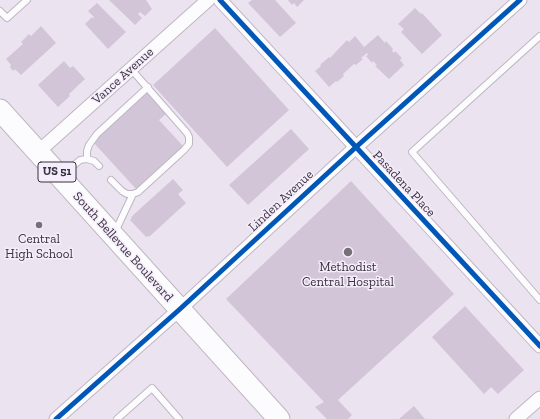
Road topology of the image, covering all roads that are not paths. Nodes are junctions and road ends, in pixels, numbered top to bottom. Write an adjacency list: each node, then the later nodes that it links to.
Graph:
1 (28, 0): 5 (lane)
2 (208, 0): 7 (street, Vance Avenue)
3 (220, 0): 10 (street, Pasadena Place)
4 (520, 0): 10 (street, Linden Avenue)
5 (0, 12)
6 (540, 36): 18 (lane)
7 (132, 68): 8 (lane); 11 (street, Vance Avenue)
8 (148, 87): 12 (lane); 16 (lane)
9 (0, 110): 11 (main road, South Bellevue Boulevard / US 51)
10 (355, 148): 19 (street, Linden Avenue); 20 (street, Pasadena Place)
11 (38, 152): 14 (main road, South Bellevue Boulevard / US 51)
12 (87, 158): 13 (lane); 14 (lane)
13 (99, 166)
14 (61, 177): 17 (main road, South Bellevue Boulevard / US 51)
15 (111, 180): 16 (lane)
16 (133, 194): 17 (lane)
17 (113, 235): 19 (main road, South Bellevue Boulevard / US 51)
18 (540, 300)
19 (180, 309): 22 (street, Linden Avenue); 25 (main road, South Bellevue Boulevard / US 51)
20 (540, 346)
21 (540, 398): 26 (street)
22 (56, 419)
23 (117, 419): 24 (lane)
24 (179, 419)
25 (279, 419)
26 (516, 419)

